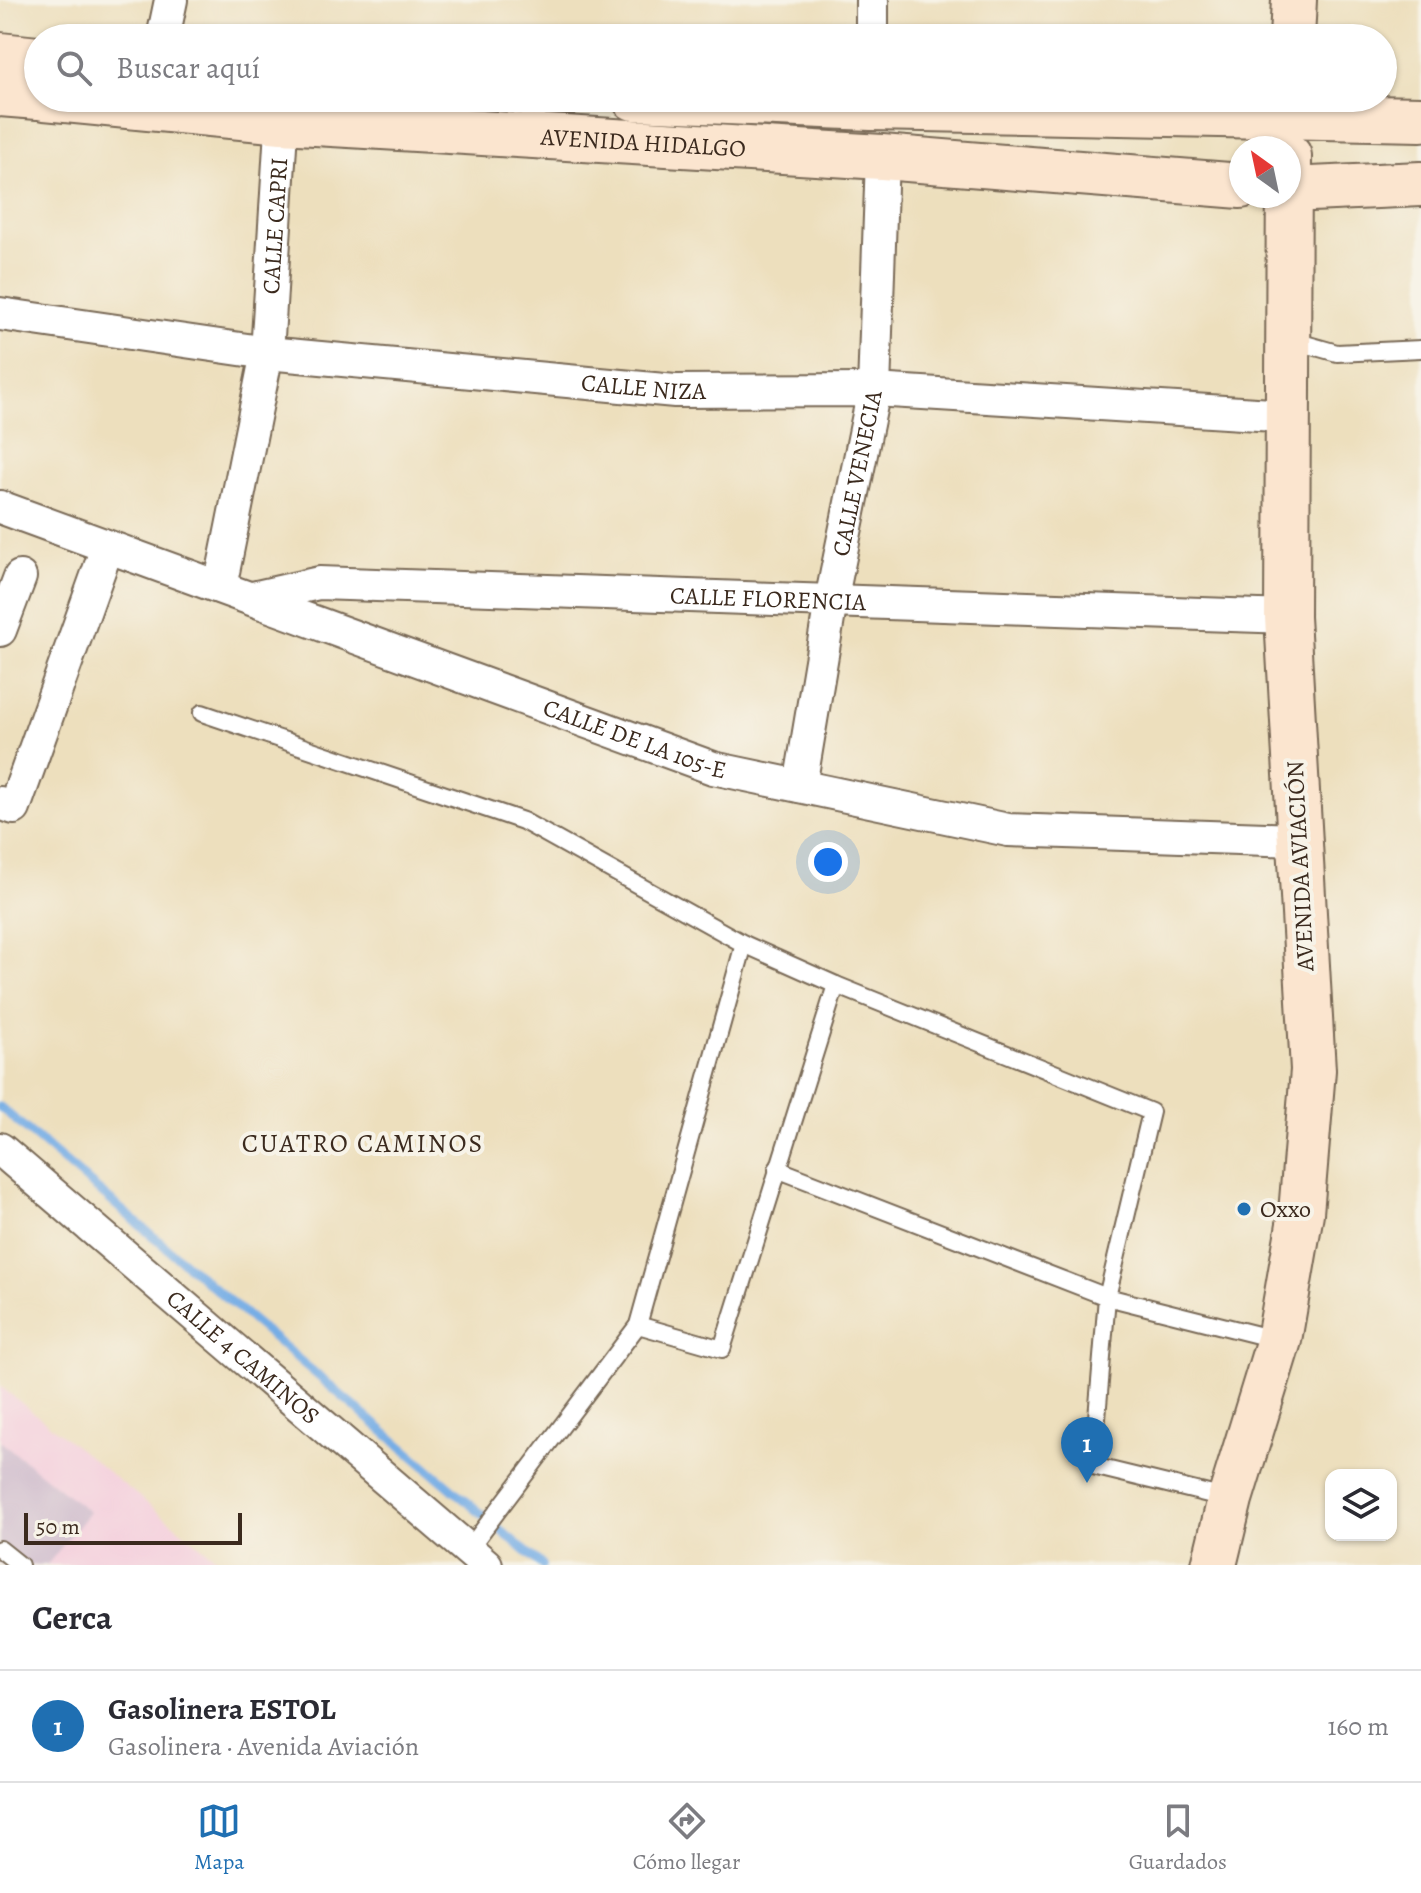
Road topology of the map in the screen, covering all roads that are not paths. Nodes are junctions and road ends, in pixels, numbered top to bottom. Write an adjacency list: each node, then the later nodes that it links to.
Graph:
1 (171, 0): 4 (street)
2 (872, 0): 5 (street)
3 (1294, 0): 6 (main road)
4 (166, 24)
5 (872, 24)
6 (1293, 24)
7 (0, 55): 8 (main road)
8 (24, 58)
9 (0, 94): 10 (main road)
10 (24, 96)
11 (283, 112): 24 (street, CALLE CAPRI)
12 (320, 112): 16 (main road, AVENIDA HIDALGO)
13 (1010, 112): 15 (main road, AVENIDA HIDALGO)
14 (1421, 119): 15 (main road, AVENIDA HIDALGO)
15 (1289, 130)
16 (882, 157): 18 (main road, AVENIDA HIDALGO); 25 (street, CALLE VENECIA)
17 (1421, 184): 19 (main road)
18 (1229, 185)
19 (1301, 189)
20 (1289, 208): 22 (main road, AVENIDA AVIACIÓN)
21 (0, 314): 24 (street, CALLE NIZA)
22 (1290, 340): 23 (lane); 26 (main road, AVENIDA AVIACIÓN)
23 (1421, 349)
24 (267, 353): 25 (street, CALLE NIZA); 30 (street, CALLE CAPRI)
25 (874, 390): 26 (street, CALLE NIZA); 32 (street, CALLE VENECIA)
26 (1289, 416): 33 (main road, AVENIDA AVIACIÓN)
27 (0, 507): 28 (street, CALLE DE LA 105-E)
28 (107, 548): 30 (street, CALLE DE LA 105-E); 37 (street)
29 (20, 577): 34 (street)
30 (220, 587): 31 (street, CALLE DE LA 105-E)
31 (252, 598): 32 (street, CALLE FLORENCIA); 36 (street, CALLE DE LA 105-E)
32 (831, 601): 33 (street, CALLE FLORENCIA); 36 (street, CALLE VENECIA)
33 (1287, 617): 38 (main road, AVENIDA AVIACIÓN)
34 (0, 630)
35 (202, 713): 39 (lane)
36 (800, 786): 38 (street, CALLE DE LA 105-E)
37 (7, 806)
38 (1298, 840): 45 (main road, AVENIDA AVIACIÓN)
39 (744, 944): 40 (lane); 44 (lane)
40 (836, 985): 42 (lane); 43 (lane)
41 (0, 1149): 48 (street, CALLE 4 CAMINOS)
42 (777, 1169): 43 (lane); 44 (lane)
43 (1107, 1297): 45 (lane); 46 (lane)
44 (638, 1325): 48 (lane)
45 (1279, 1340): 46 (main road, AVENIDA AVIACIÓN)
46 (1230, 1499): 50 (main road, AVENIDA AVIACIÓN)
47 (0, 1549): 49 (lane)
48 (477, 1557)
49 (20, 1565)
50 (1214, 1565)

